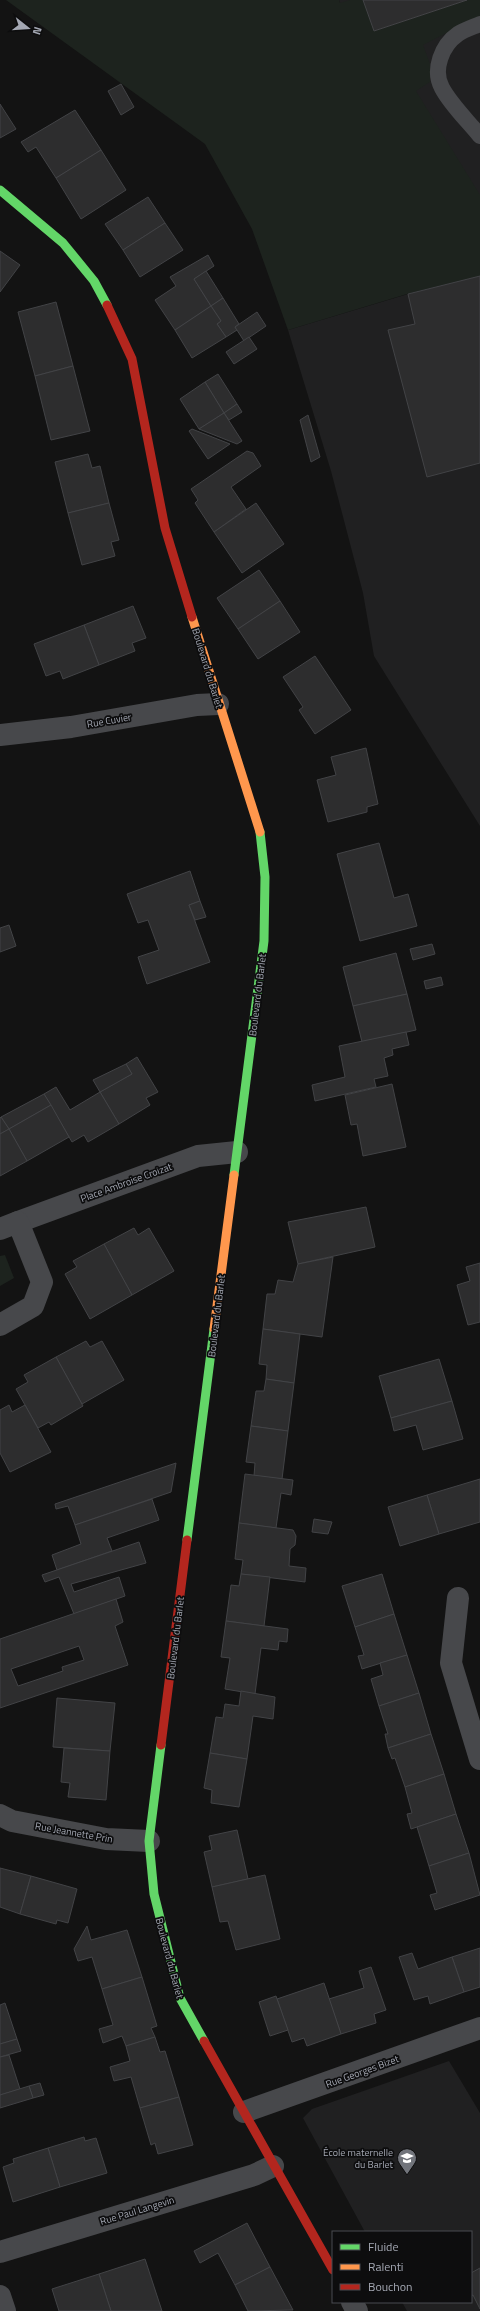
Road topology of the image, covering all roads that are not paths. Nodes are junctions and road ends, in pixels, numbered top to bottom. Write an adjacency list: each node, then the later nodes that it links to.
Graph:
1 (480, 24): 2 (lane)
2 (480, 136)
3 (0, 190): 4 (street, Boulevard du Barlet)
4 (218, 704): 5 (street, Rue Cuvier); 6 (street, Boulevard du Barlet)
5 (0, 735)
6 (237, 1152): 7 (street, Place Ambroise Croizat); 12 (street, Boulevard du Barlet)
7 (9, 1225): 8 (street, Place Ambroise Croizat)
8 (0, 1325)
9 (458, 1598): 10 (street)
10 (480, 1759)
11 (0, 1815): 12 (street, Rue Jeannette Prin)
12 (149, 1841): 14 (street, Boulevard du Barlet)
13 (480, 2028): 14 (street, Rue Georges Bizet)
14 (244, 2112): 15 (street, Boulevard du Barlet)
15 (273, 2166): 16 (street, Rue Paul Langevin); 17 (street, Boulevard du Barlet)
16 (0, 2252)
17 (332, 2268)
18 (0, 2296): 19 (street)
19 (5, 2311)

